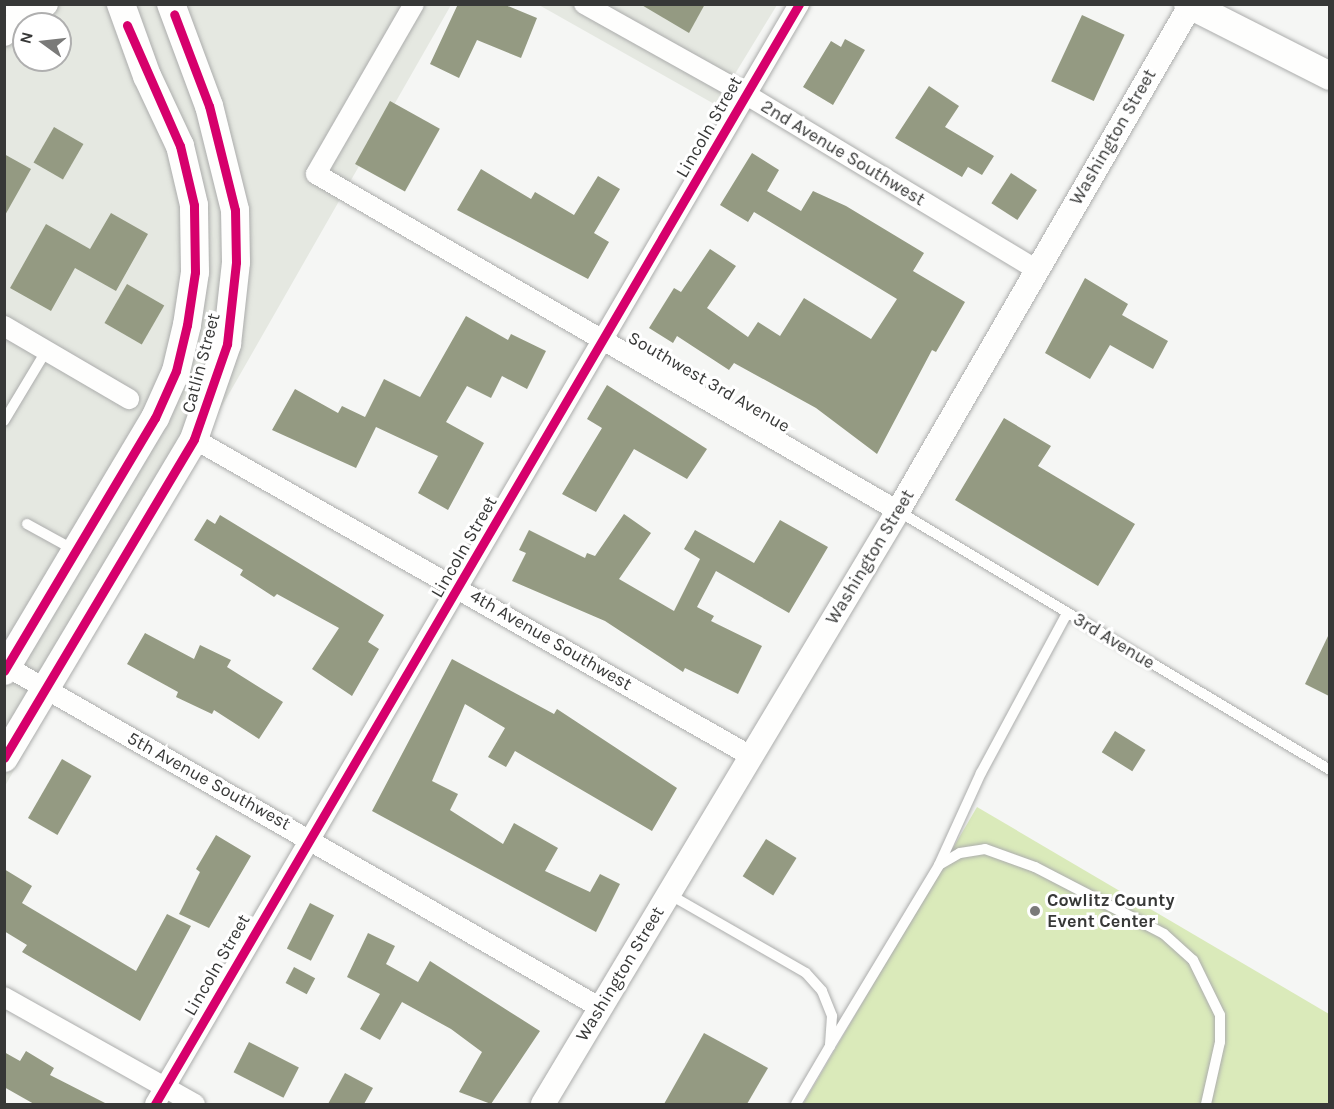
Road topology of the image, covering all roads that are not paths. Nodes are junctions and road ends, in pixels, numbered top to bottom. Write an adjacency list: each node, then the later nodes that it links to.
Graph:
1 (46, 4): 8 (street)
2 (121, 4): 20 (main road, Catlin Street)
3 (171, 4): 17 (main road, Catlin Street)
4 (414, 4): 13 (street, Southwest 3rd Avenue)
5 (584, 4): 10 (street, 2nd Avenue Southwest)
6 (799, 4): 10 (street, Lincoln Street)
7 (1189, 5): 9 (main road); 11 (street, Washington Street)
8 (28, 12)
9 (1329, 76)
10 (747, 95): 11 (street, 2nd Avenue Southwest); 13 (street, Lincoln Street)
11 (1036, 268): 18 (street, Washington Street)
12 (4, 326): 14 (street)
13 (604, 340): 18 (street, Southwest 3rd Avenue); 21 (street, Lincoln Street)
14 (46, 351): 15 (street); 16 (lane)
15 (129, 399)
16 (4, 421)
17 (194, 439): 21 (street, 4th Avenue Southwest); 24 (main road, Catlin Street)
18 (898, 512): 22 (lane, 3rd Avenue); 25 (street, Washington Street)
19 (27, 524): 20 (lane)
20 (76, 551): 23 (main road, Catlin Street)
21 (459, 587): 25 (street, 4th Avenue Southwest); 28 (street, Lincoln Street)
22 (1067, 613): 27 (lane, 3rd Avenue); 29 (lane)
23 (5, 668): 24 (street, 5th Avenue Southwest)
24 (47, 689): 26 (main road, Catlin Street); 28 (street, 5th Avenue Southwest)
25 (749, 755): 30 (street, Washington Street)
26 (4, 758)
27 (1329, 770)
28 (310, 839): 32 (street, 5th Avenue Southwest); 34 (street, Lincoln Street)
29 (939, 865): 33 (lane); 39 (lane)
30 (667, 893): 32 (street, Washington Street); 33 (lane)
31 (4, 997): 34 (street)
32 (599, 1007): 37 (street, Washington Street)
33 (830, 1046): 38 (lane)
34 (166, 1087): 35 (street, Lincoln Street); 36 (street)
35 (155, 1104)
36 (195, 1104)
37 (543, 1104)
38 (796, 1104)
39 (1206, 1104)

